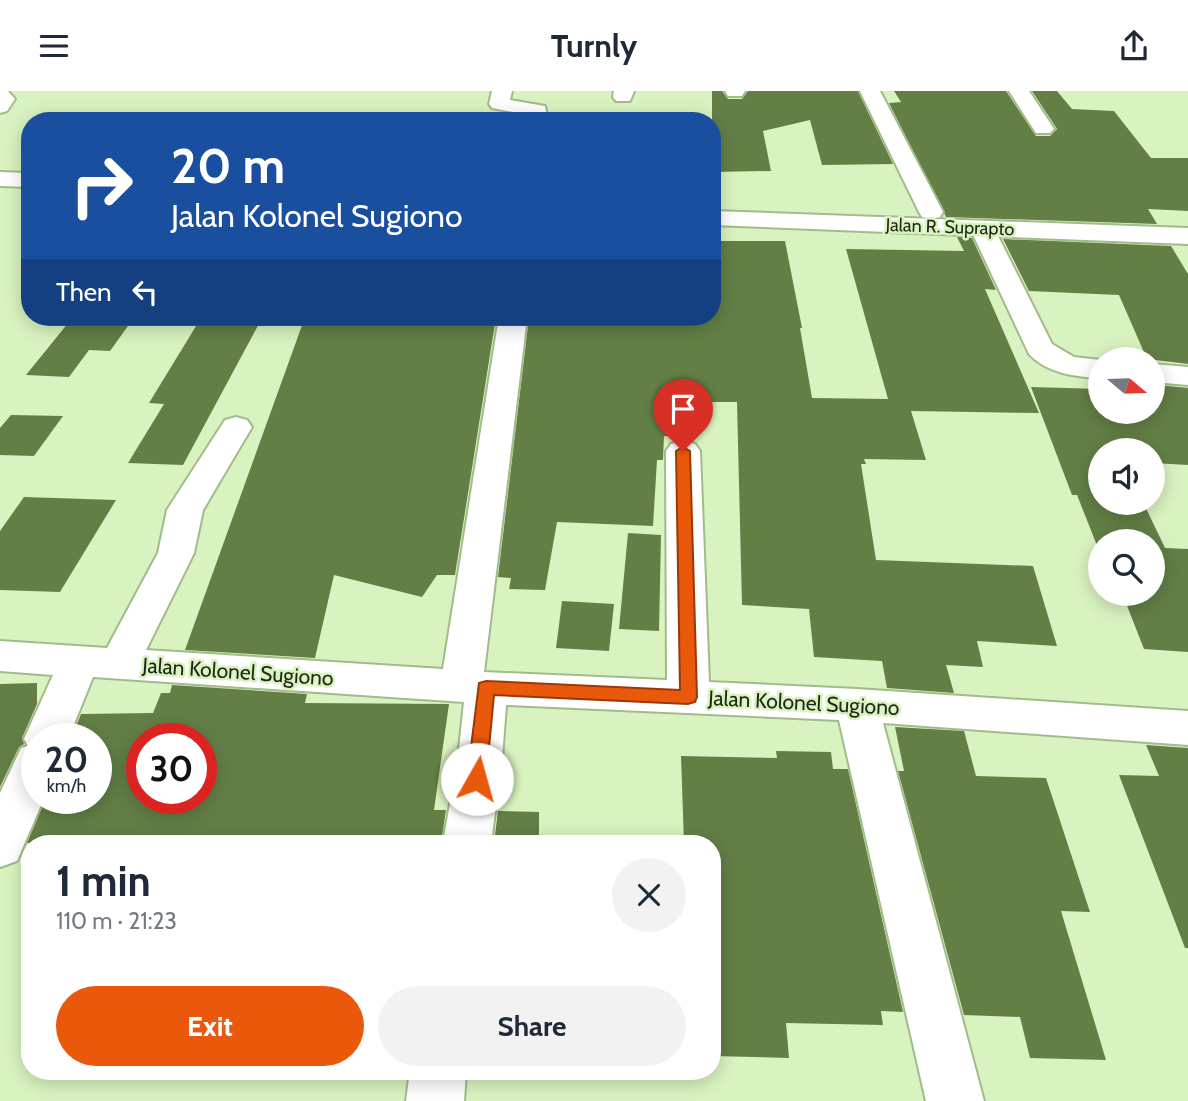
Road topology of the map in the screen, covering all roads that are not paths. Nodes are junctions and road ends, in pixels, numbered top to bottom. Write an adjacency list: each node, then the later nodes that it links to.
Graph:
1 (502, 91): 6 (main road)
2 (870, 91): 13 (main road)
3 (1019, 91): 7 (main road)
4 (0, 94): 5 (main road)
5 (0, 107)
6 (539, 112)
7 (1043, 129)
8 (0, 179): 9 (main road)
9 (21, 180)
10 (0, 192): 11 (main road)
11 (21, 193)
12 (721, 203): 13 (main road, Jalan R. Suprapto)
13 (931, 212): 15 (main road, Jalan R. Suprapto)
14 (721, 218): 16 (main road, Jalan R. Suprapto)
15 (1188, 222)
16 (982, 228): 17 (main road, Jalan R. Suprapto); 19 (main road)
17 (1188, 236)
18 (512, 326): 26 (main road)
19 (1088, 367)
20 (1166, 374): 21 (main road)
21 (1188, 376)
22 (236, 427): 25 (main road)
23 (683, 451): 27 (main road)
24 (0, 656): 25 (main road, Jalan Kolonel Sugiono)
25 (99, 663): 26 (main road, Jalan Kolonel Sugiono); 29 (main road)
26 (473, 687): 27 (main road, Jalan Kolonel Sugiono); 32 (main road)
27 (688, 697): 28 (main road, Jalan Kolonel Sugiono)
28 (857, 705): 30 (main road, Jalan Kolonel Sugiono); 36 (main road)
29 (57, 723)
30 (1188, 729)
31 (21, 798): 33 (main road)
32 (468, 835)
33 (0, 846)
34 (438, 1080): 35 (main road)
35 (435, 1101)
36 (955, 1101)

